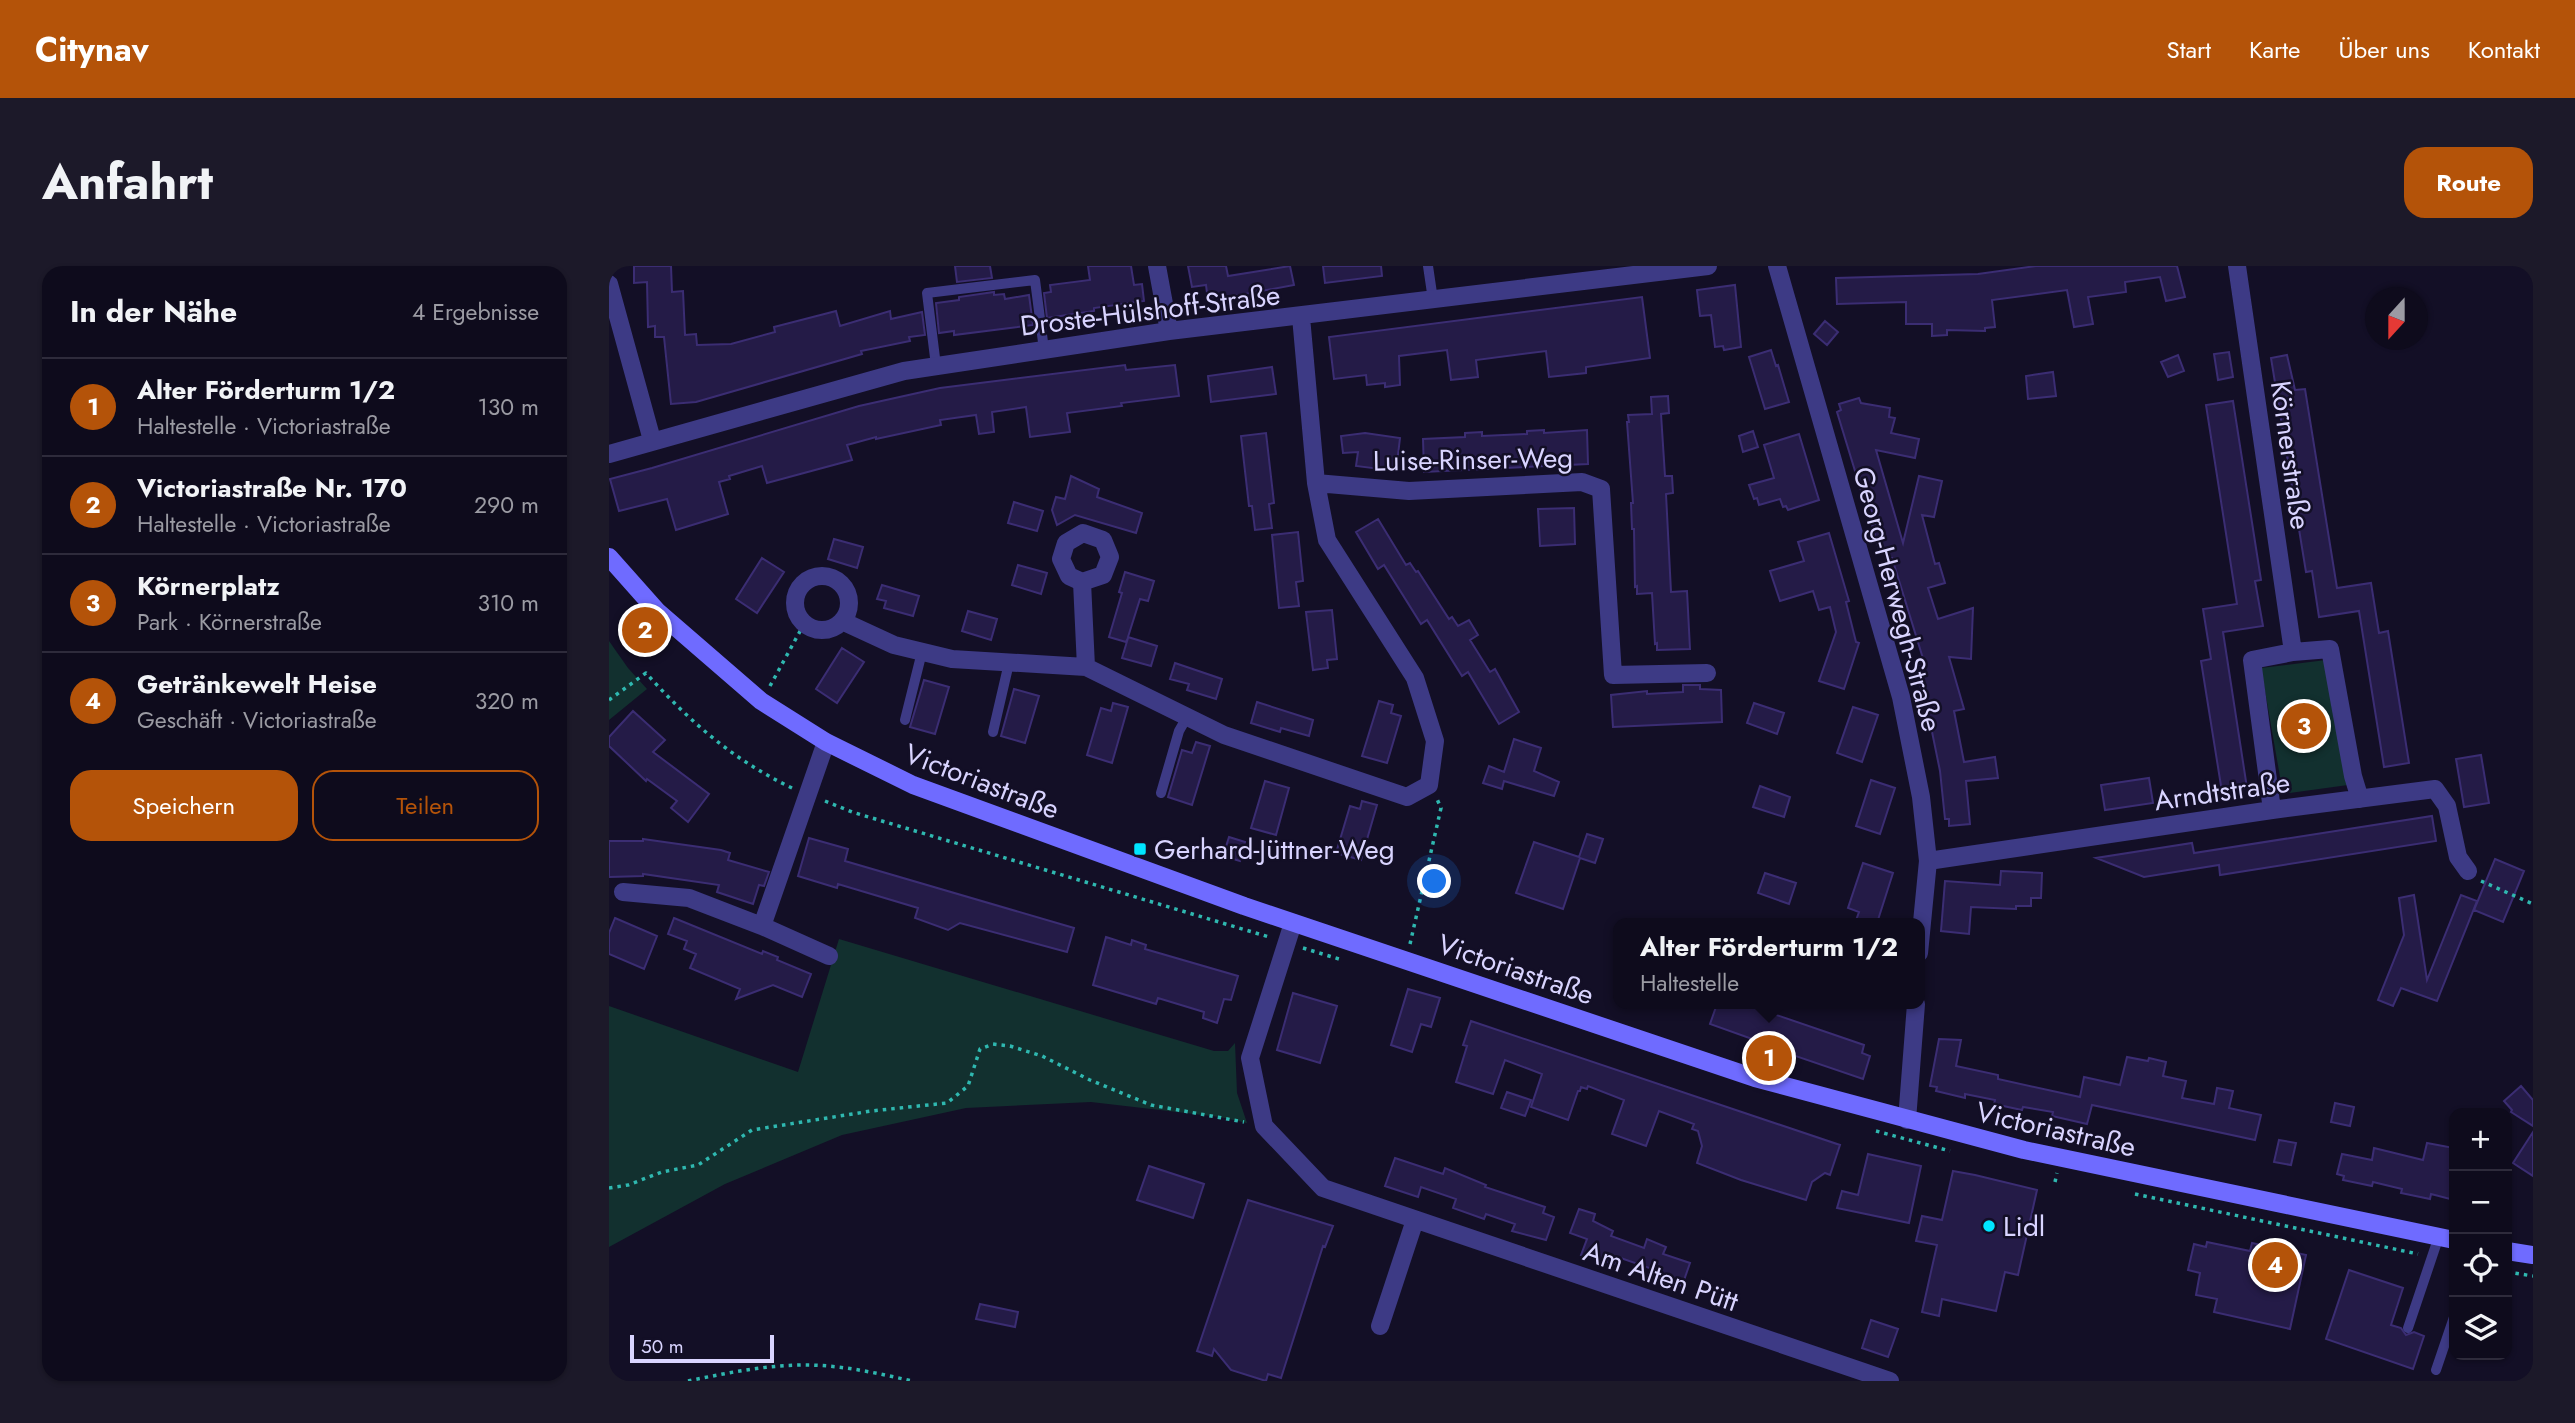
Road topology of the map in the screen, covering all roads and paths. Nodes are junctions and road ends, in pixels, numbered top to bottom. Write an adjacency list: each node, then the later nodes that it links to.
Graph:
1 (1157, 266): 9 (street)
2 (1428, 266): 7 (lane)
3 (1708, 266): 7 (street, Droste-Hülshoff-Straße)
4 (1777, 266): 35 (street, Georg-Herwegh-Straße)
5 (2237, 266): 20 (street, Körnerstraße)
6 (609, 285): 12 (street)
7 (1433, 300): 8 (street, Droste-Hülshoff-Straße)
8 (1301, 317): 9 (street, Droste-Hülshoff-Straße); 14 (street)
9 (1169, 331): 10 (street, Droste-Hülshoff-Straße)
10 (1044, 350): 11 (street, Droste-Hülshoff-Straße); 11 (lane)
11 (936, 366): 12 (street, Droste-Hülshoff-Straße)
12 (652, 440): 13 (street, Droste-Hülshoff-Straße)
13 (609, 454)
14 (1316, 483): 24 (street, Luise-Rinser-Weg); 31 (street)
15 (609, 557): 26 (main road, Victoriastraße)
16 (1082, 582): 22 (street)
17 (842, 621): 18 (street); 18 (street); 19 (street)
18 (804, 624): 26 (path)
19 (922, 652): 21 (street); 28 (lane)
20 (2293, 652): 33 (street); 34 (street)
21 (1009, 663): 22 (street); 29 (lane)
22 (1086, 667): 27 (street)
23 (646, 673): 25 (path)
24 (1707, 673)
25 (609, 700)
26 (761, 701): 30 (main road, Victoriastraße)
27 (1187, 717): 31 (street); 32 (lane)
28 (905, 720)
29 (993, 732)
30 (825, 742): 40 (main road, Victoriastraße); 41 (street)
31 (1429, 785): 43 (path)
32 (1161, 793)
33 (2360, 799): 34 (street, Arndtstraße); 36 (street, Arndtstraße)
34 (2272, 810): 35 (street, Arndtstraße)
35 (1928, 861): 39 (street, Georg-Herwegh-Straße)
36 (2468, 871): 38 (path)
37 (623, 892): 41 (street)
38 (2533, 904)
39 (1923, 918)
40 (1293, 923): 43 (main road, Victoriastraße); 46 (street)
41 (762, 926): 42 (street)
42 (829, 956)
43 (1406, 960): 45 (main road, Victoriastraße)
44 (1916, 1009): 45 (street)
45 (1907, 1121): 49 (main road, Victoriastraße)
46 (1264, 1126): 47 (path); 48 (street, Am Alten Pütt)
47 (609, 1188)
48 (1415, 1220): 54 (street); 60 (street, Am Alten Pütt)
49 (2447, 1238): 55 (lane)
50 (2512, 1251): 51 (main road)
51 (2531, 1251)
52 (2512, 1273): 53 (path)
53 (2533, 1276)
54 (1380, 1326)
55 (2408, 1328)
56 (2449, 1332): 57 (lane)
57 (2436, 1370)
58 (688, 1381): 59 (path)
59 (912, 1381)
60 (1889, 1381)

